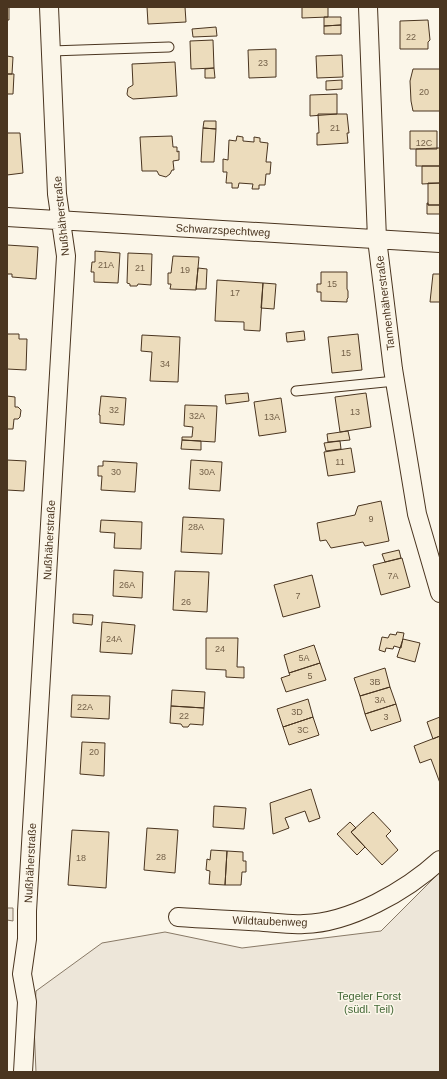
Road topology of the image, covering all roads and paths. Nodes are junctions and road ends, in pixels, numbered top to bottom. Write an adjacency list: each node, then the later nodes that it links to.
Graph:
1 (49, 7): 4 (street, Nußhäherstraße)
2 (368, 7): 7 (street, Tannenhäherstraße)
3 (169, 47): 4 (lane)
4 (51, 51): 6 (street, Nußhäherstraße)
5 (7, 218): 6 (street, Schwarzspechtweg)
6 (61, 221): 7 (street, Schwarzspechtweg); 14 (street, Nußhäherstraße)
7 (378, 239): 8 (street, Schwarzspechtweg); 9 (street, Tannenhäherstraße)
8 (440, 243)
9 (395, 381): 10 (lane); 11 (street, Tannenhäherstraße)
10 (296, 391)
11 (440, 593)
12 (440, 860): 13 (street, Wildtaubenweg)
13 (178, 917)
14 (23, 1072)

